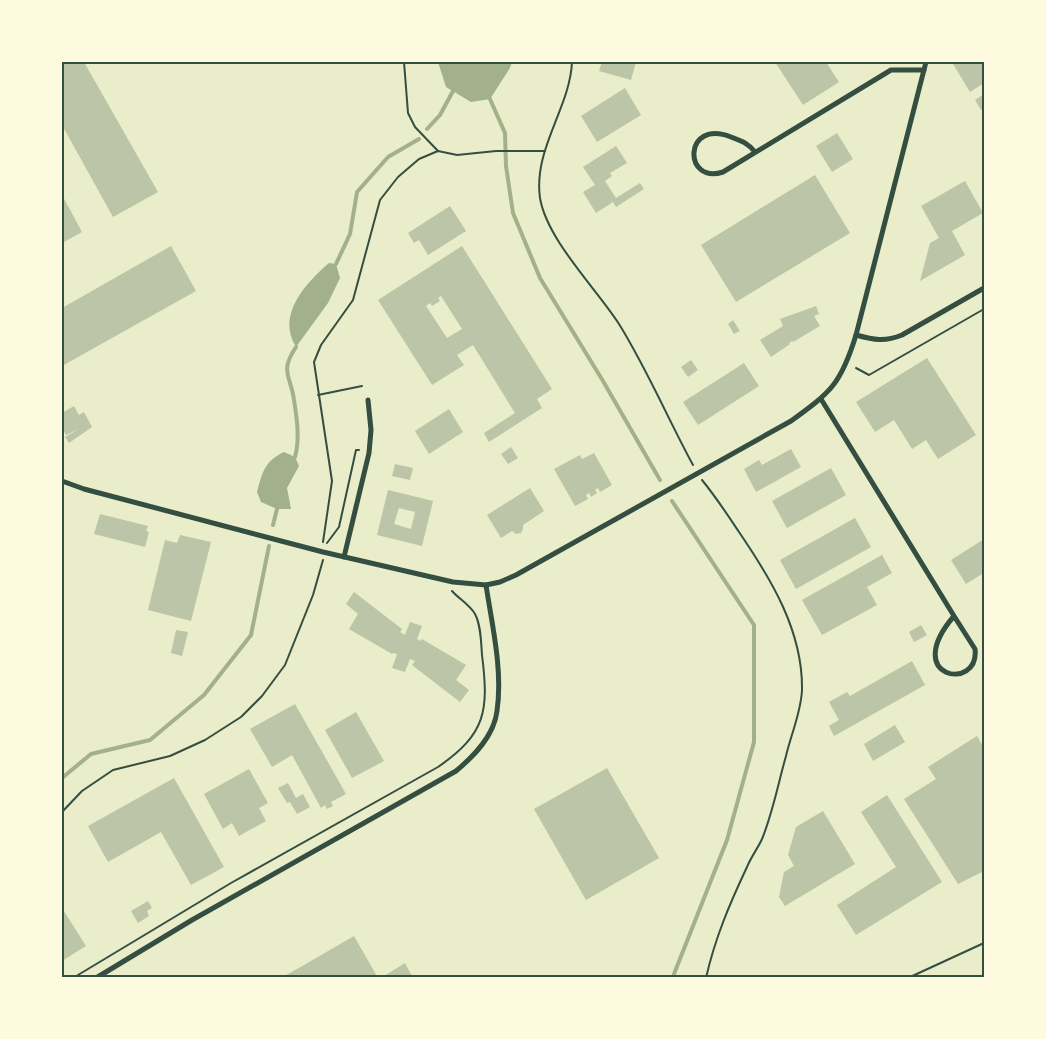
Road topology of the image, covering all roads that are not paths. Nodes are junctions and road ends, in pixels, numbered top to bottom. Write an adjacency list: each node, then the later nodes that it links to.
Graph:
1 (926, 62): 2 (street)
2 (924, 70): 3 (street); 5 (street)
3 (755, 152): 3 (street)
4 (984, 288): 5 (street)
5 (856, 335): 6 (street)
6 (822, 399): 10 (street); 11 (street)
7 (368, 400): 9 (street)
8 (62, 481): 9 (street)
9 (344, 557): 10 (street)
10 (486, 585): 12 (street)
11 (954, 616): 11 (street)
12 (96, 978)

